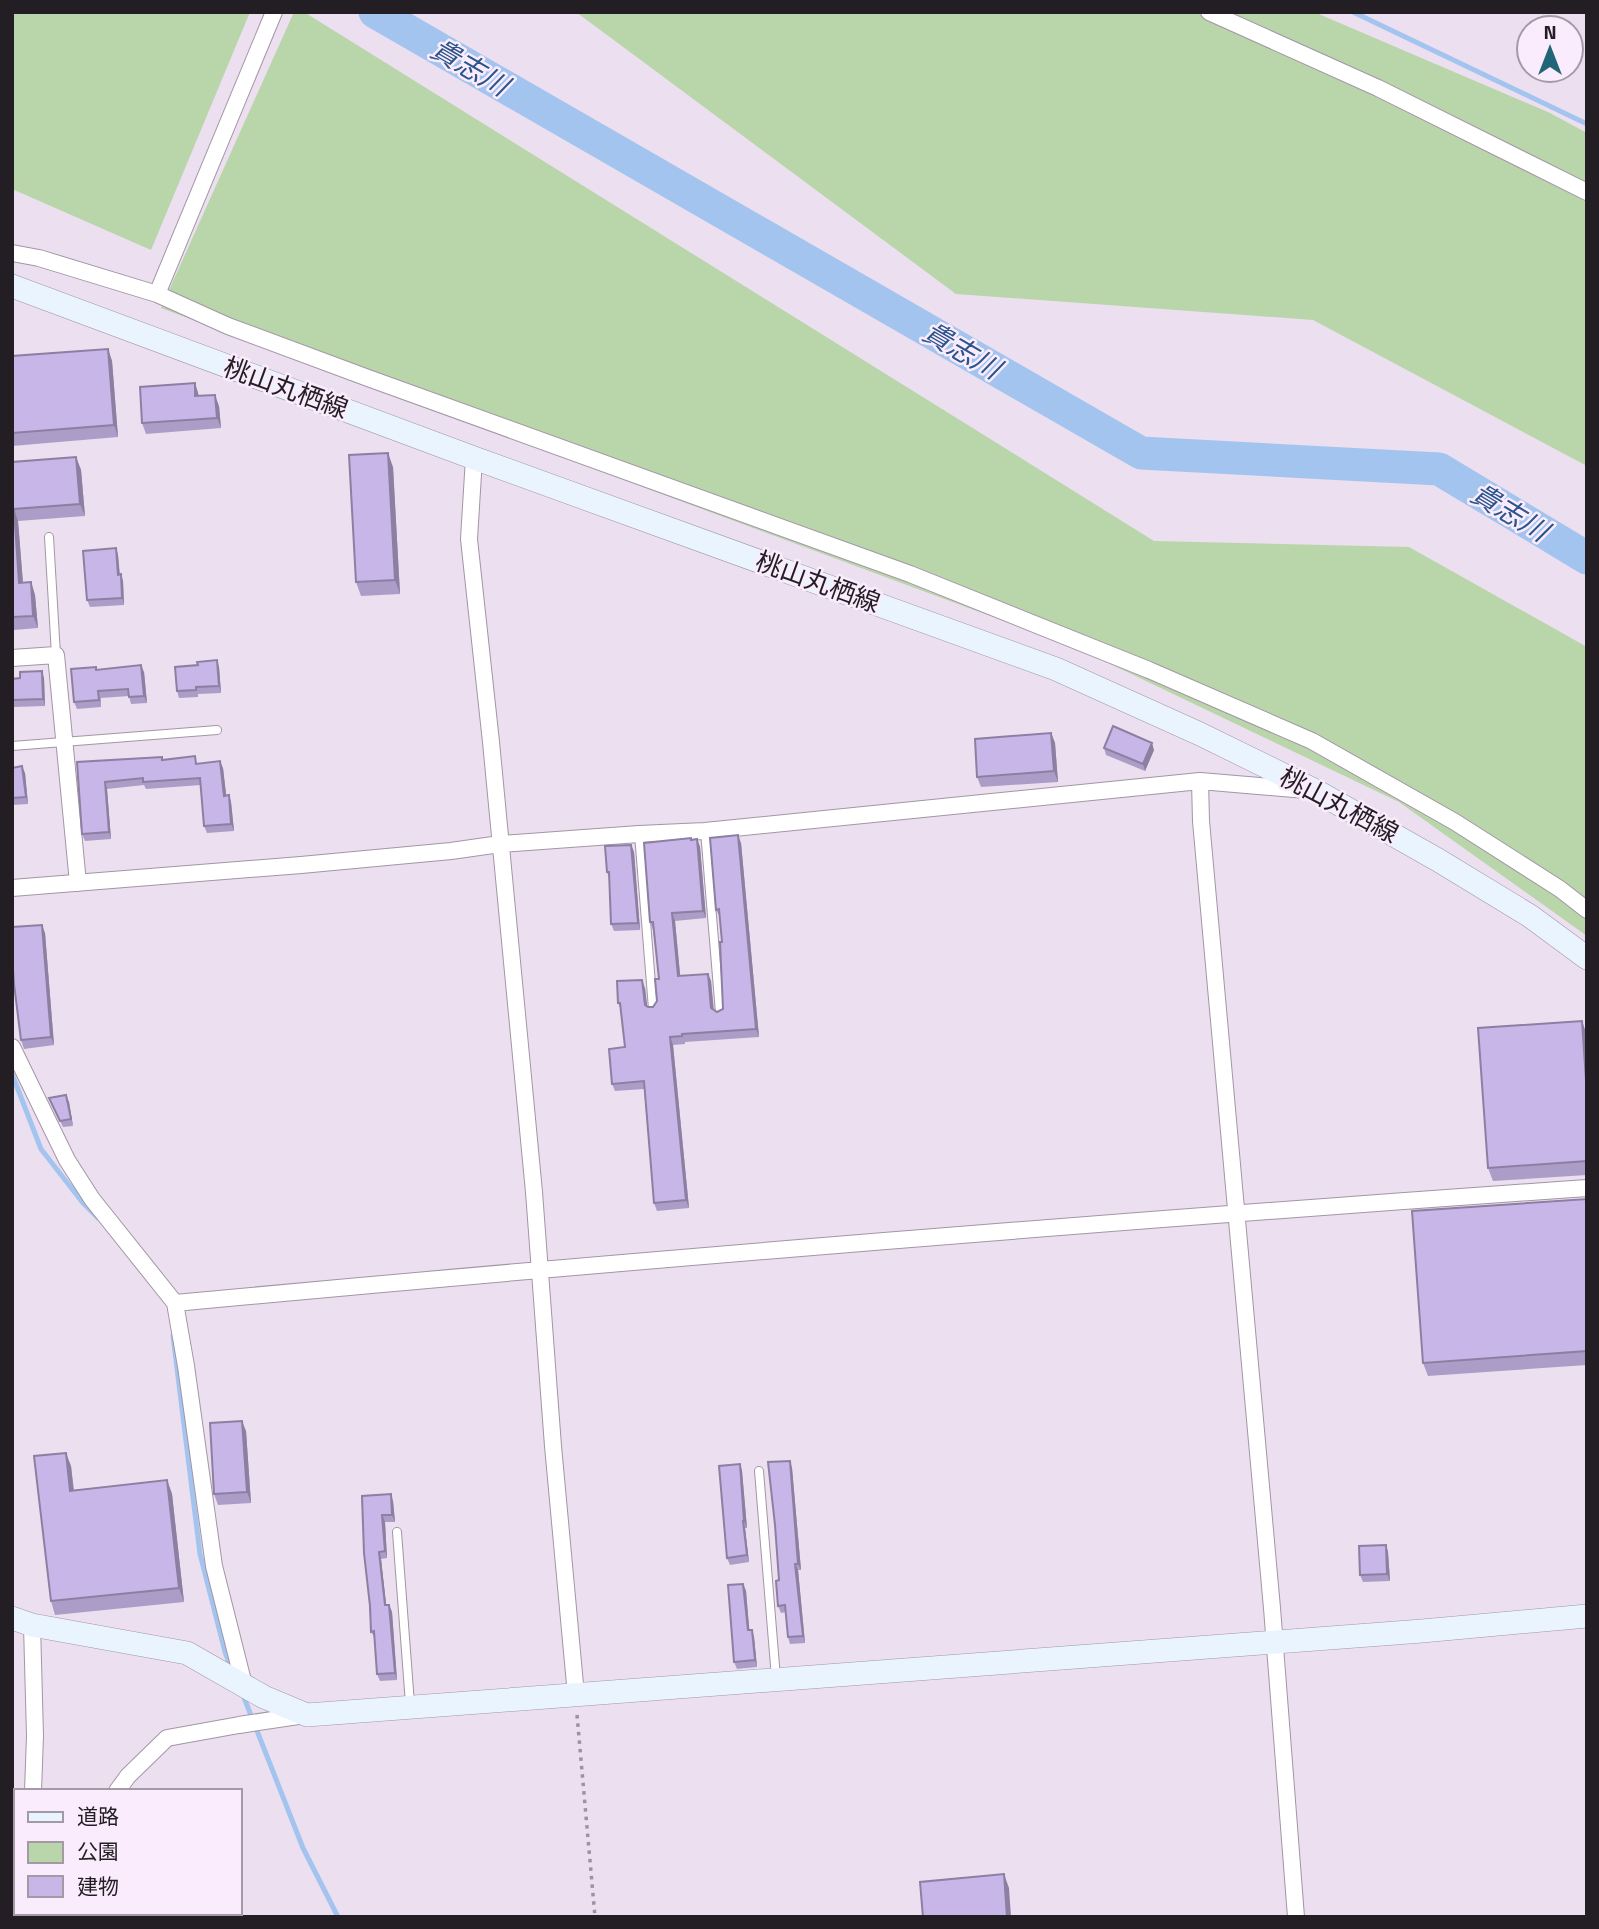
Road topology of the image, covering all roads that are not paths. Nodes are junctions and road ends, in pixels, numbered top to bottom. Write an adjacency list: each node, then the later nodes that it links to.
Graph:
1 (274, 12): 8 (street)
2 (1209, 12): 3 (street)
3 (1587, 192)
4 (12, 246): 6 (street)
5 (12, 253): 6 (street)
6 (39, 258): 8 (street)
7 (12, 286): 9 (main road, 桃山丸栖線)
8 (157, 293): 23 (street)
9 (474, 458): 17 (main road, 桃山丸栖線); 20 (street)
10 (49, 537): 11 (lane)
11 (56, 655): 12 (street); 14 (street)
12 (12, 658)
13 (217, 730): 14 (lane)
14 (65, 742): 15 (lane); 21 (street)
15 (12, 746)
16 (1200, 781): 17 (street); 18 (street); 29 (street)
17 (1316, 791): 24 (main road, 桃山丸栖線)
18 (705, 831): 19 (street); 26 (lane)
19 (639, 834): 20 (street); 25 (lane)
20 (500, 844): 21 (street); 30 (street)
21 (78, 883): 22 (street)
22 (12, 888)
23 (1587, 910)
24 (1587, 958)
25 (653, 1009)
26 (720, 1013)
27 (12, 1047): 31 (street)
28 (1587, 1188): 29 (street)
29 (1237, 1213): 30 (street); 36 (street)
30 (540, 1268): 31 (street); 39 (street)
31 (175, 1303): 38 (street)
32 (758, 1471): 37 (lane)
33 (397, 1532): 40 (lane)
34 (1587, 1616): 36 (main road)
35 (22, 1622): 38 (main road); 42 (street)
36 (1274, 1642): 37 (main road); 44 (street)
37 (776, 1679): 39 (main road)
38 (244, 1685): 41 (main road)
39 (576, 1695): 40 (main road)
40 (410, 1707): 41 (main road)
41 (307, 1715): 43 (street)
42 (33, 1789)
43 (118, 1789)
44 (1296, 1917)

